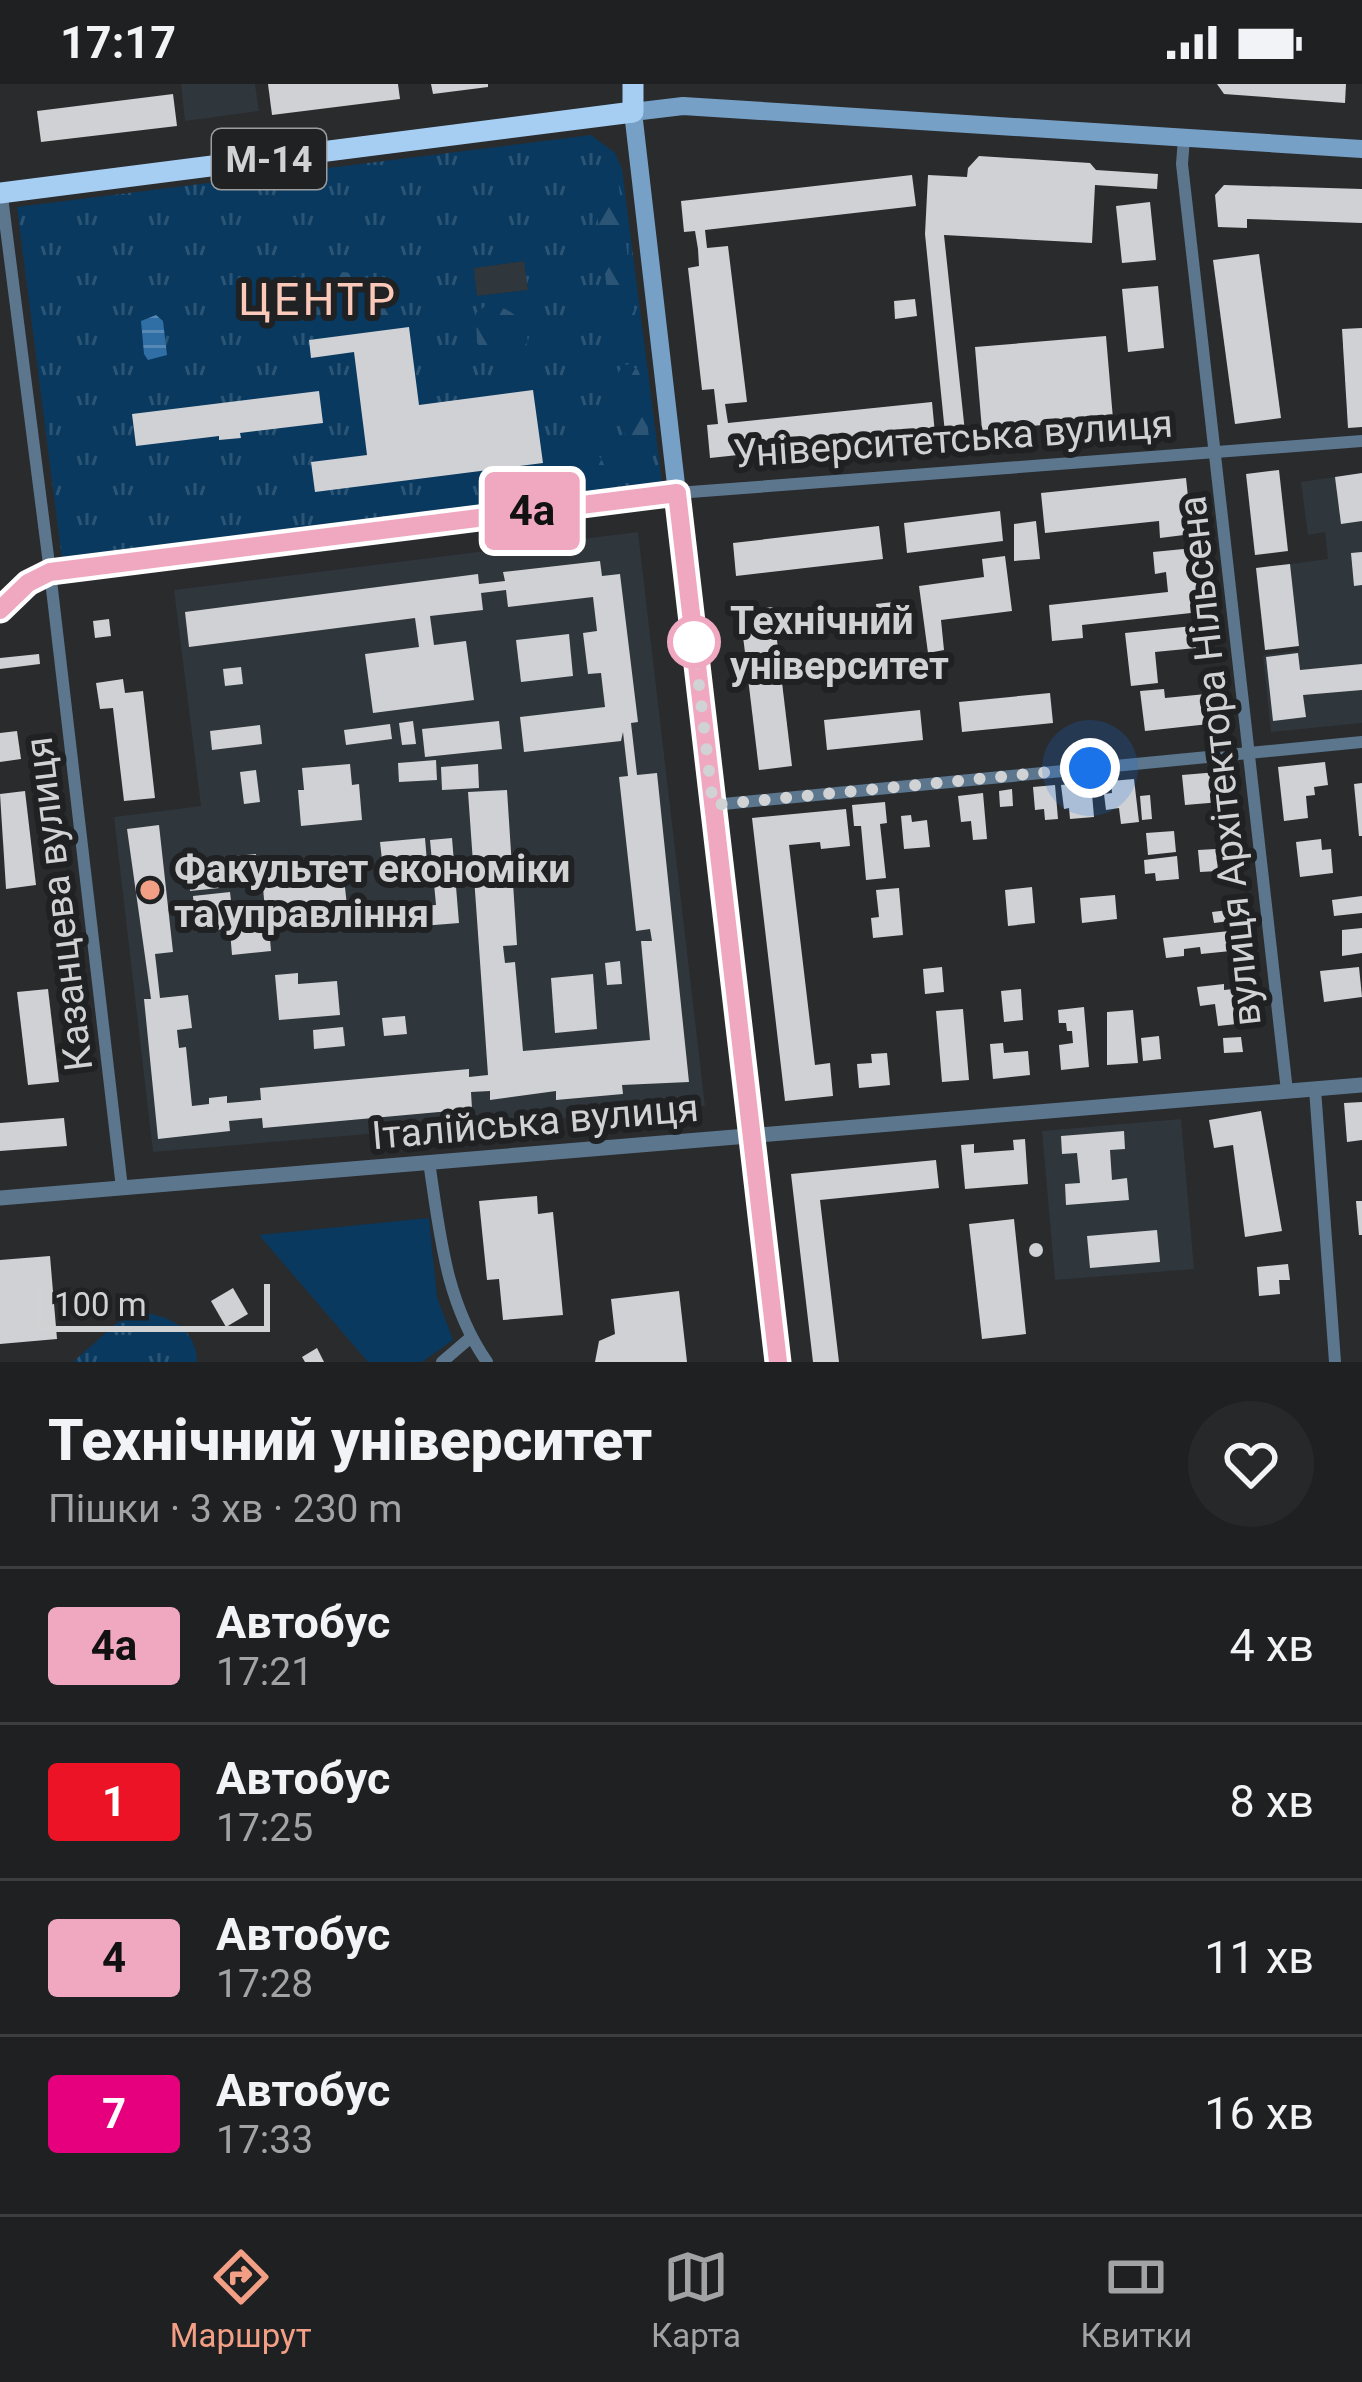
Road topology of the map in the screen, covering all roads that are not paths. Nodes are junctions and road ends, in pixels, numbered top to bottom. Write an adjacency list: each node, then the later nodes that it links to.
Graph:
1 (633, 84): 2 (highway)
2 (633, 112): 3 (main road); 6 (highway, М-14); 9 (main road)
3 (1184, 138): 4 (main road); 8 (street, вулиця Архітектора Нільсена)
4 (1362, 149)
5 (0, 184): 6 (street, Казанцева вулиця)
6 (1, 193): 10 (street, Казанцева вулиця)
7 (1362, 441): 8 (street, Університетська вулиця)
8 (1214, 451): 9 (street, Університетська вулиця); 13 (street, вулиця Архітектора Нільсена)
9 (677, 493): 10 (main road, Університетська вулиця); 14 (street)
10 (50, 572): 11 (main road); 20 (street, Казанцева вулиця)
11 (0, 610)
12 (1362, 742): 13 (street)
13 (1247, 752): 14 (street); 17 (street, вулиця Архітектора Нільсена)
14 (713, 805): 18 (street)
15 (1362, 1085): 16 (street, Італійська вулиця)
16 (1315, 1089): 17 (street, Італійська вулиця); 26 (street)
17 (1286, 1091): 18 (street, Італійська вулиця)
18 (752, 1136): 19 (street, Італійська вулиця); 25 (street)
19 (429, 1162): 20 (street, Італійська вулиця); 22 (street)
20 (122, 1188): 21 (street, Італійська вулиця)
21 (0, 1198)
22 (470, 1338): 23 (street); 24 (street)
23 (442, 1362)
24 (487, 1362)
25 (778, 1362)
26 (1335, 1362)

